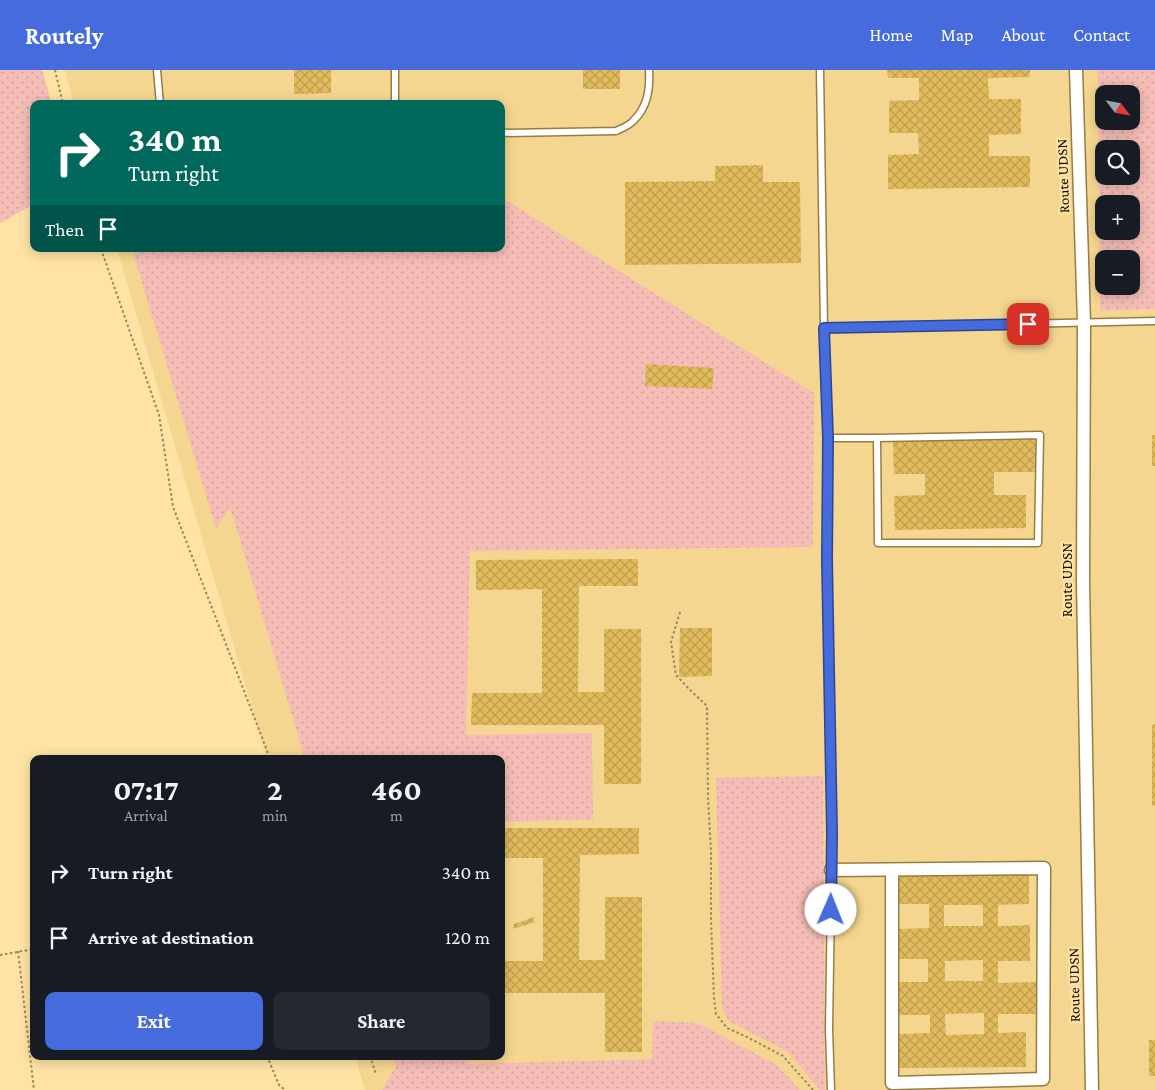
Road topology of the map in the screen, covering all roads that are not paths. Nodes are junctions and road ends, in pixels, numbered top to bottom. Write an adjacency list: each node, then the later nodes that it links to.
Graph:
1 (157, 70): 6 (lane)
2 (395, 70): 7 (lane)
3 (649, 70): 8 (lane)
4 (820, 70): 11 (lane)
5 (1076, 70): 10 (street, Route UDSN)
6 (160, 100)
7 (395, 100)
8 (505, 133)
9 (1155, 321): 10 (lane)
10 (1084, 323): 11 (lane); 17 (street, Route UDSN)
11 (824, 328): 12 (lane)
12 (828, 438): 13 (lane); 14 (lane)
13 (877, 438): 13 (lane)
14 (831, 870): 15 (street); 16 (lane)
15 (892, 870): 15 (street)
16 (831, 1090)
17 (1092, 1090)

